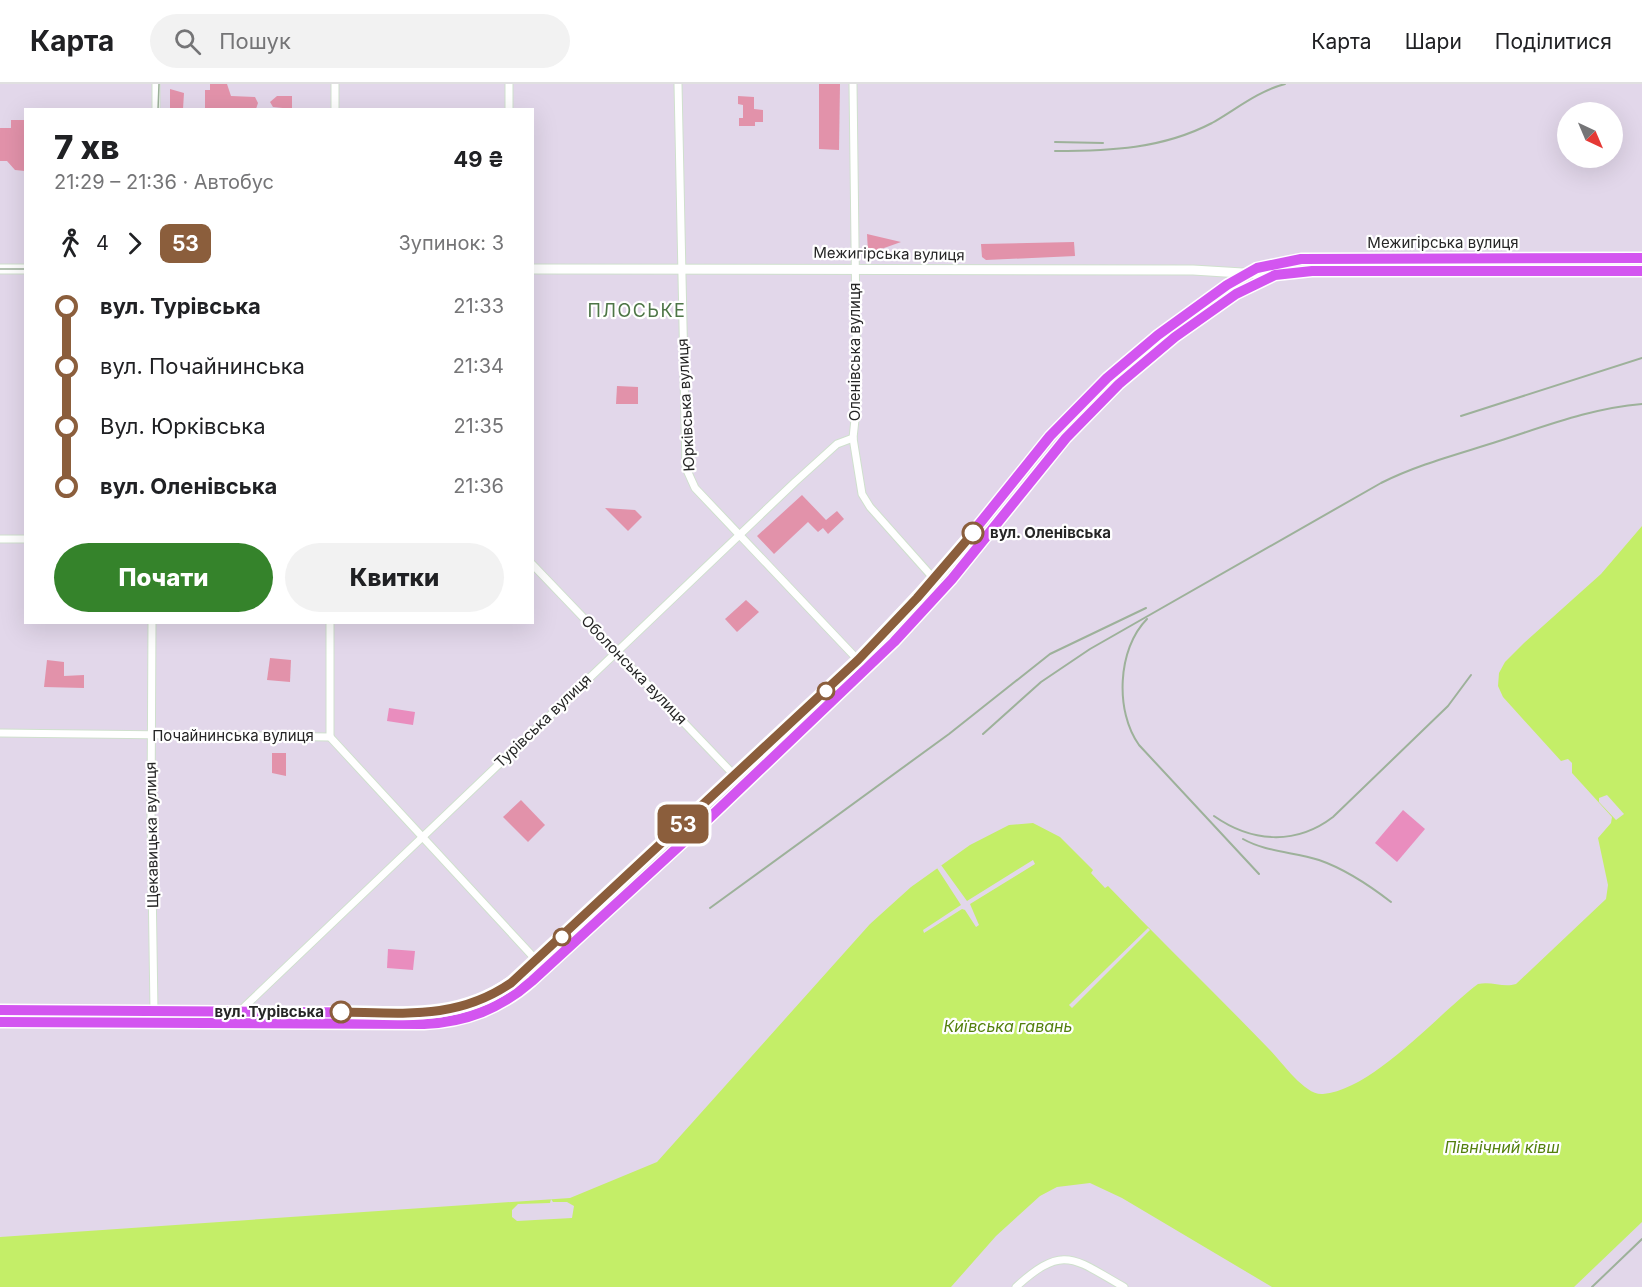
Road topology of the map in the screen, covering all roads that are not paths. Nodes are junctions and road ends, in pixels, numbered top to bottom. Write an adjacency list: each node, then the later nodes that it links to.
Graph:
1 (156, 84): 6 (street)
2 (335, 84): 7 (street)
3 (509, 84): 8 (street)
4 (678, 84): 14 (street, Юрківська вулиця)
5 (853, 84): 11 (street, Оленівська вулиця)
6 (156, 108)
7 (335, 108)
8 (509, 108)
9 (1642, 258): 16 (main road, Межигірська вулиця)
10 (534, 268): 14 (street, Межигірська вулиця)
11 (855, 268): 14 (street, Межигірська вулиця); 16 (street, Межигірська вулиця); 18 (street, Оленівська вулиця)
12 (0, 269): 13 (street)
13 (24, 269)
14 (681, 269): 19 (street, Юрківська вулиця)
15 (1642, 271): 17 (main road, Межигірська вулиця)
16 (1246, 273): 17 (street, Межигірська вулиця); 23 (main road)
17 (1275, 275): 24 (main road)
18 (853, 438): 19 (street, Турівська вулиця); 23 (street, Оленівська вулиця)
19 (739, 536): 27 (street, Турівська вулиця); 28 (street, Юрківська вулиця)
20 (0, 539): 21 (street)
21 (24, 539)
22 (534, 566): 27 (street, Оболонська вулиця)
23 (935, 579): 24 (street, Оленівська вулиця); 28 (main road)
24 (943, 589): 35 (main road)
25 (152, 624): 30 (street, Щекавицька вулиця)
26 (330, 624): 31 (street)
27 (616, 652): 32 (street, Оболонська вулиця); 33 (street, Турівська вулиця)
28 (858, 660): 32 (main road)
29 (0, 733): 30 (street, Почайнинська вулиця)
30 (151, 735): 31 (street, Почайнинська вулиця); 37 (street, Щекавицька вулиця)
31 (330, 737): 33 (street, Почайнинська вулиця)
32 (735, 776): 34 (main road)
33 (422, 836): 34 (street, Почайнинська вулиця); 38 (street, Турівська вулиця)
34 (536, 961): 35 (street, Почайнинська вулиця); 38 (main road)
35 (544, 970): 38 (main road)
36 (0, 1010): 37 (main road)
37 (154, 1011): 38 (main road)
38 (239, 1017): 39 (main road)
39 (0, 1022)
40 (1016, 1287): 41 (street)
41 (1124, 1287)

